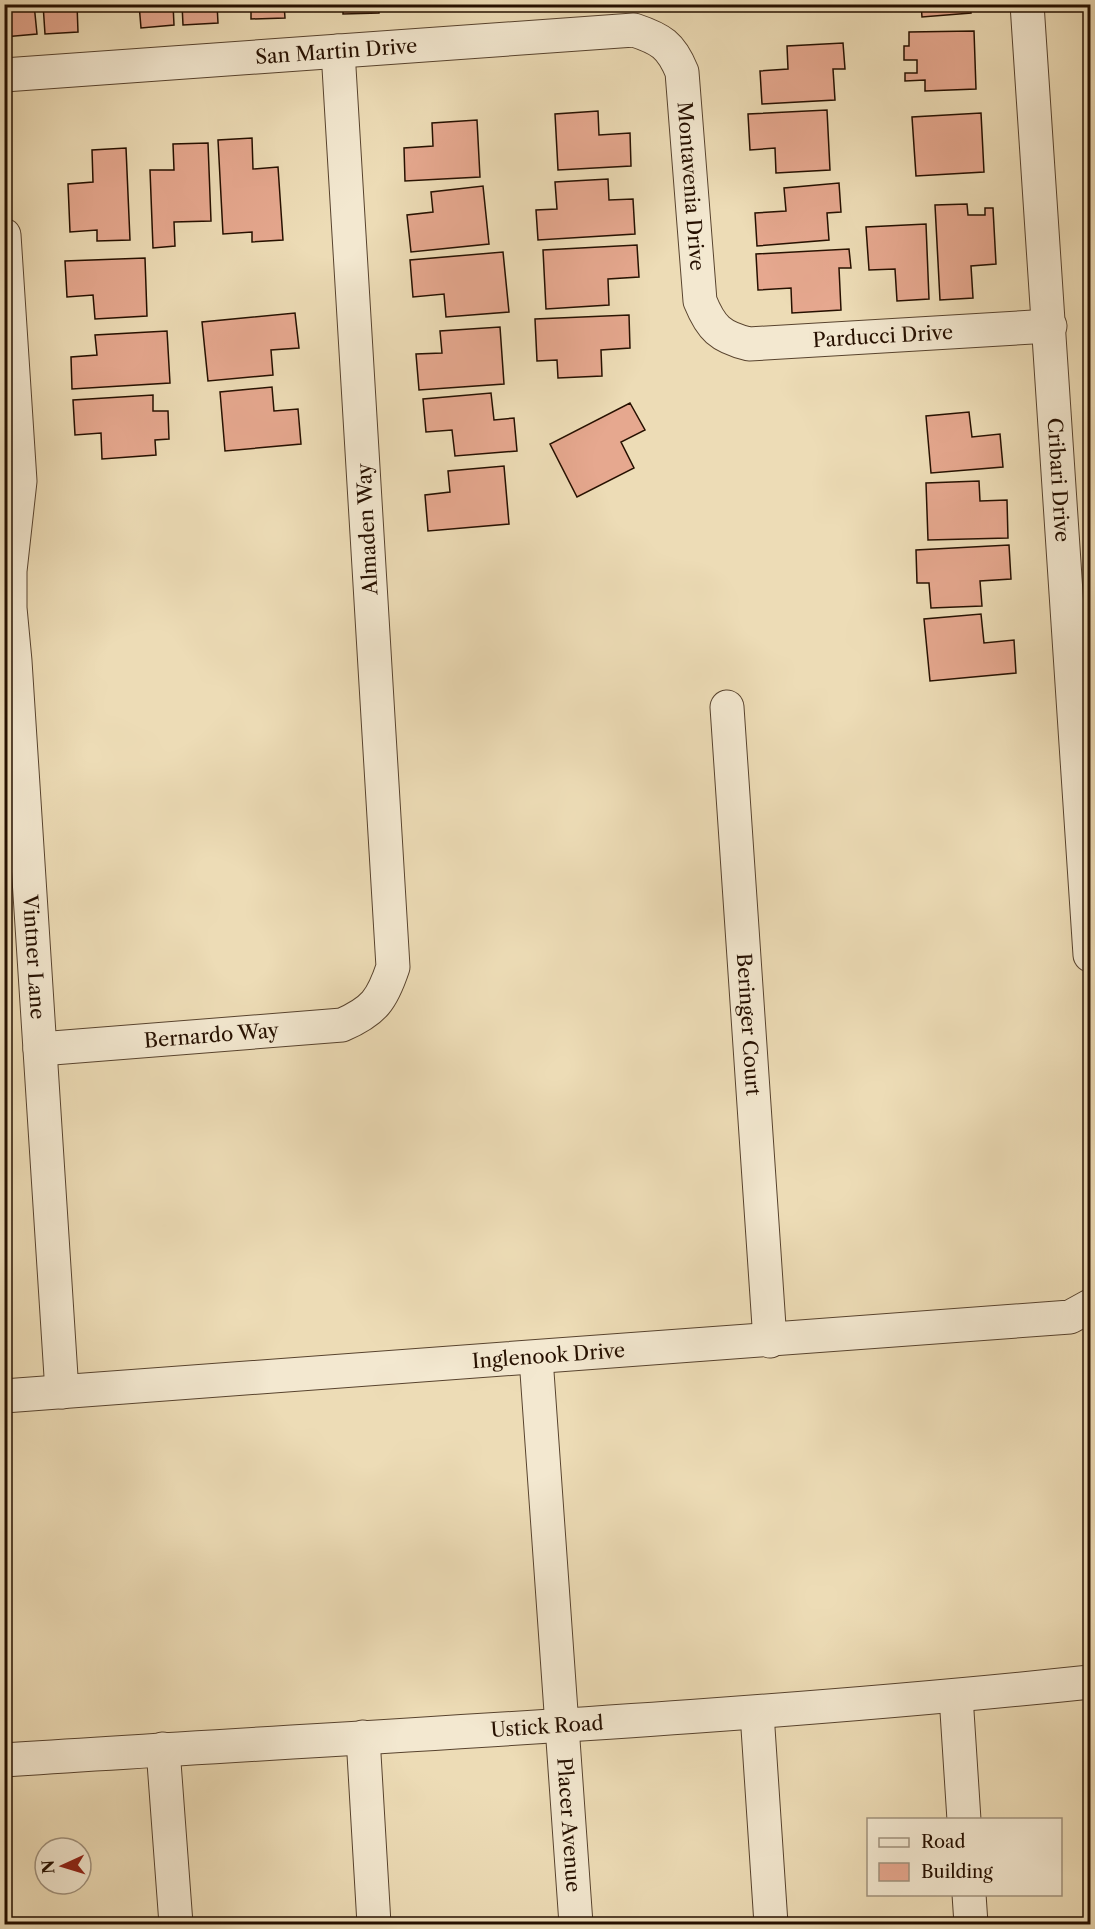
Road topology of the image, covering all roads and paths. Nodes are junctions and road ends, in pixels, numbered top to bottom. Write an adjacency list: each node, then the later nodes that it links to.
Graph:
1 (1027, 4): 6 (street, Cribari Drive)
2 (664, 43): 3 (street, San Martin Drive); 7 (street, Montavenia Drive)
3 (338, 51): 4 (street, San Martin Drive); 10 (street, Almaden Way)
4 (4, 75)
5 (4, 236): 11 (street, Vintner Lane)
6 (1050, 326): 7 (street, Parducci Drive); 9 (street, Cribari Drive)
7 (718, 331)
8 (727, 707): 13 (street, Beringer Court)
9 (1090, 955)
10 (376, 1003): 11 (street, Bernardo Way)
11 (40, 1049): 15 (street, Vintner Lane)
12 (1090, 1306): 13 (street, Inglenook Drive)
13 (770, 1341): 14 (street, Inglenook Drive)
14 (536, 1358): 15 (street, Inglenook Drive); 20 (street, Placer Avenue)
15 (62, 1392): 16 (street, Inglenook Drive)
16 (4, 1396)
17 (1090, 1682): 18 (street, Ustick Road)
18 (956, 1696): 19 (street, Ustick Road); 24 (street)
19 (757, 1713): 20 (street, Ustick Road); 29 (street)
20 (562, 1725): 21 (street, Ustick Road); 28 (street, Placer Avenue)
21 (363, 1737): 22 (street, Ustick Road); 27 (street)
22 (163, 1749): 23 (street, Ustick Road); 26 (street)
23 (4, 1760)
24 (964, 1818)
25 (969, 1896): 30 (street)
26 (176, 1924)
27 (374, 1924)
28 (576, 1924)
29 (771, 1924)
30 (971, 1924)

